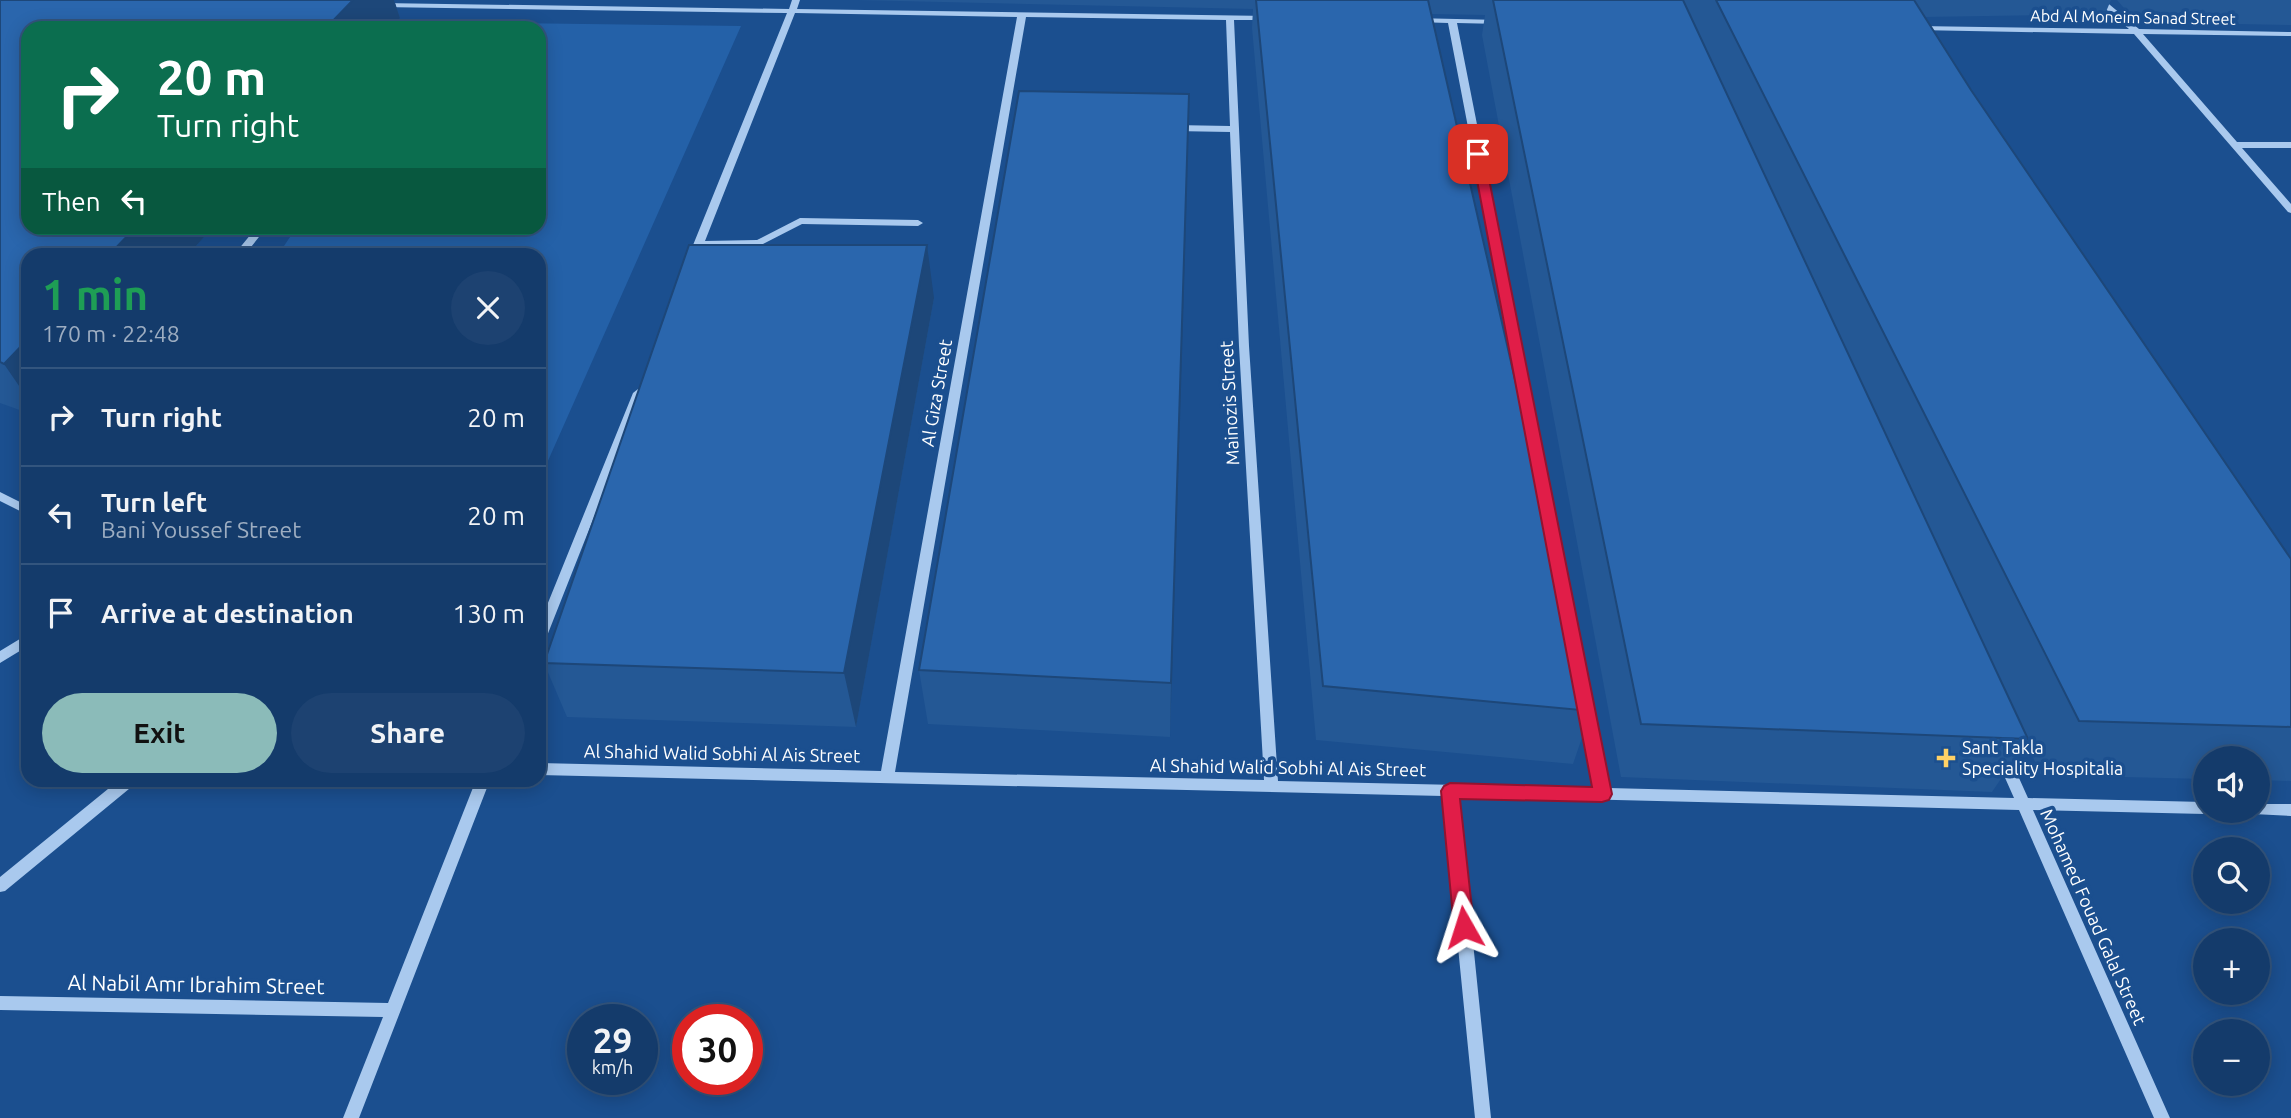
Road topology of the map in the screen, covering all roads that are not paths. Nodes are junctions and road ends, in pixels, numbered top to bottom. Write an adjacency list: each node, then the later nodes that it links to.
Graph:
1 (2099, 0): 12 (street)
2 (522, 4): 3 (street); 4 (street)
3 (368, 5)
4 (794, 6): 5 (street); 22 (street)
5 (1022, 14): 6 (street); 14 (street, Al Giza Street)
6 (1230, 18): 7 (street); 17 (street, Mainozis Street)
7 (1286, 18)
8 (1411, 20): 9 (street)
9 (1452, 21): 10 (street); 27 (street)
10 (1506, 22)
11 (1902, 27): 12 (street, Abd Al Moneim Sanad Street)
12 (2136, 31): 13 (street, Abd Al Moneim Sanad Street); 18 (street)
13 (2291, 34)
14 (1002, 126): 15 (street); 34 (street, Al Giza Street)
15 (1016, 126)
16 (1167, 128): 17 (street)
17 (1236, 129): 37 (street, Mainozis Street)
18 (2234, 145): 19 (street); 20 (street)
19 (2291, 145)
20 (2291, 210)
21 (918, 223): 22 (street)
22 (699, 244): 23 (street)
23 (688, 269)
24 (642, 384): 28 (street)
25 (0, 496): 26 (street)
26 (21, 507)
27 (1566, 604)
28 (546, 624)
29 (21, 644): 30 (street)
30 (0, 658)
31 (1581, 686): 39 (street)
32 (1995, 740): 40 (street, Mohamed Fouad Galal Street)
33 (546, 769): 34 (street, Al Shahid Walid Sobhi Al Ais Street)
34 (887, 777): 37 (street, Al Shahid Walid Sobhi Al Ais Street)
35 (121, 787): 44 (street)
36 (481, 787): 46 (street)
37 (1271, 787): 38 (street, Al Shahid Walid Sobhi Al Ais Street)
38 (1450, 791): 39 (street, Al Shahid Walid Sobhi Al Ais Street); 48 (street)
39 (1602, 794): 40 (street, Al Shahid Walid Sobhi Al Ais Street)
40 (2023, 804): 41 (street, Al Shahid Walid Sobhi Al Ais Street); 49 (street, Mohamed Fouad Galal Street)
41 (2193, 808)
42 (2270, 810): 43 (street)
43 (2291, 810)
44 (0, 886)
45 (0, 1003): 46 (street, Al Nabil Amr Ibrahim Street)
46 (391, 1010): 47 (street)
47 (351, 1118)
48 (1483, 1118)
49 (2162, 1118)

